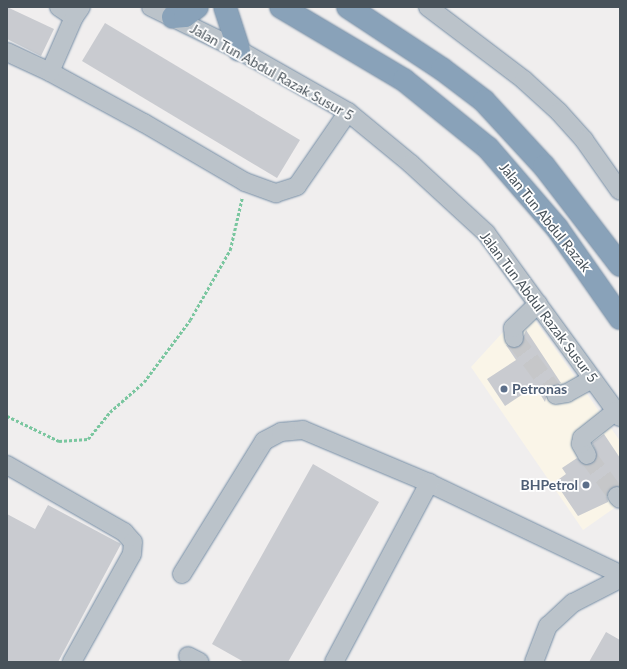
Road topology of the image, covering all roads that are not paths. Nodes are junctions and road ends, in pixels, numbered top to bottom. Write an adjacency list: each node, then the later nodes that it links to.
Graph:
1 (59, 7): 8 (street)
2 (151, 7): 9 (street, Jalan Tun Abdul Razak Susur 5)
3 (197, 7): 9 (highway)
4 (225, 7): 10 (highway)
5 (281, 7): 17 (highway, Jalan Tun Abdul Razak)
6 (348, 7): 15 (highway, Jalan Tun Abdul Razak)
7 (428, 7): 14 (street)
8 (78, 12): 12 (street)
9 (173, 18): 10 (street, Jalan Tun Abdul Razak Susur 5)
10 (239, 50): 13 (street, Jalan Tun Abdul Razak Susur 5)
11 (7, 52): 12 (street)
12 (50, 72): 13 (street)
13 (348, 112): 16 (street, Jalan Tun Abdul Razak Susur 5)
14 (620, 191)
15 (620, 265)
16 (538, 304): 18 (street); 19 (street, Jalan Tun Abdul Razak Susur 5)
17 (620, 318)
18 (514, 338)
19 (592, 379): 20 (street); 21 (street, Jalan Tun Abdul Razak Susur 5)
20 (556, 395)
21 (618, 414): 22 (street)
22 (587, 455)
23 (7, 465): 28 (street)
24 (429, 483): 25 (street); 26 (street); 29 (street)
25 (182, 574)
26 (620, 574)
27 (620, 579): 30 (street)
28 (72, 662)
29 (334, 662)
30 (534, 662)

